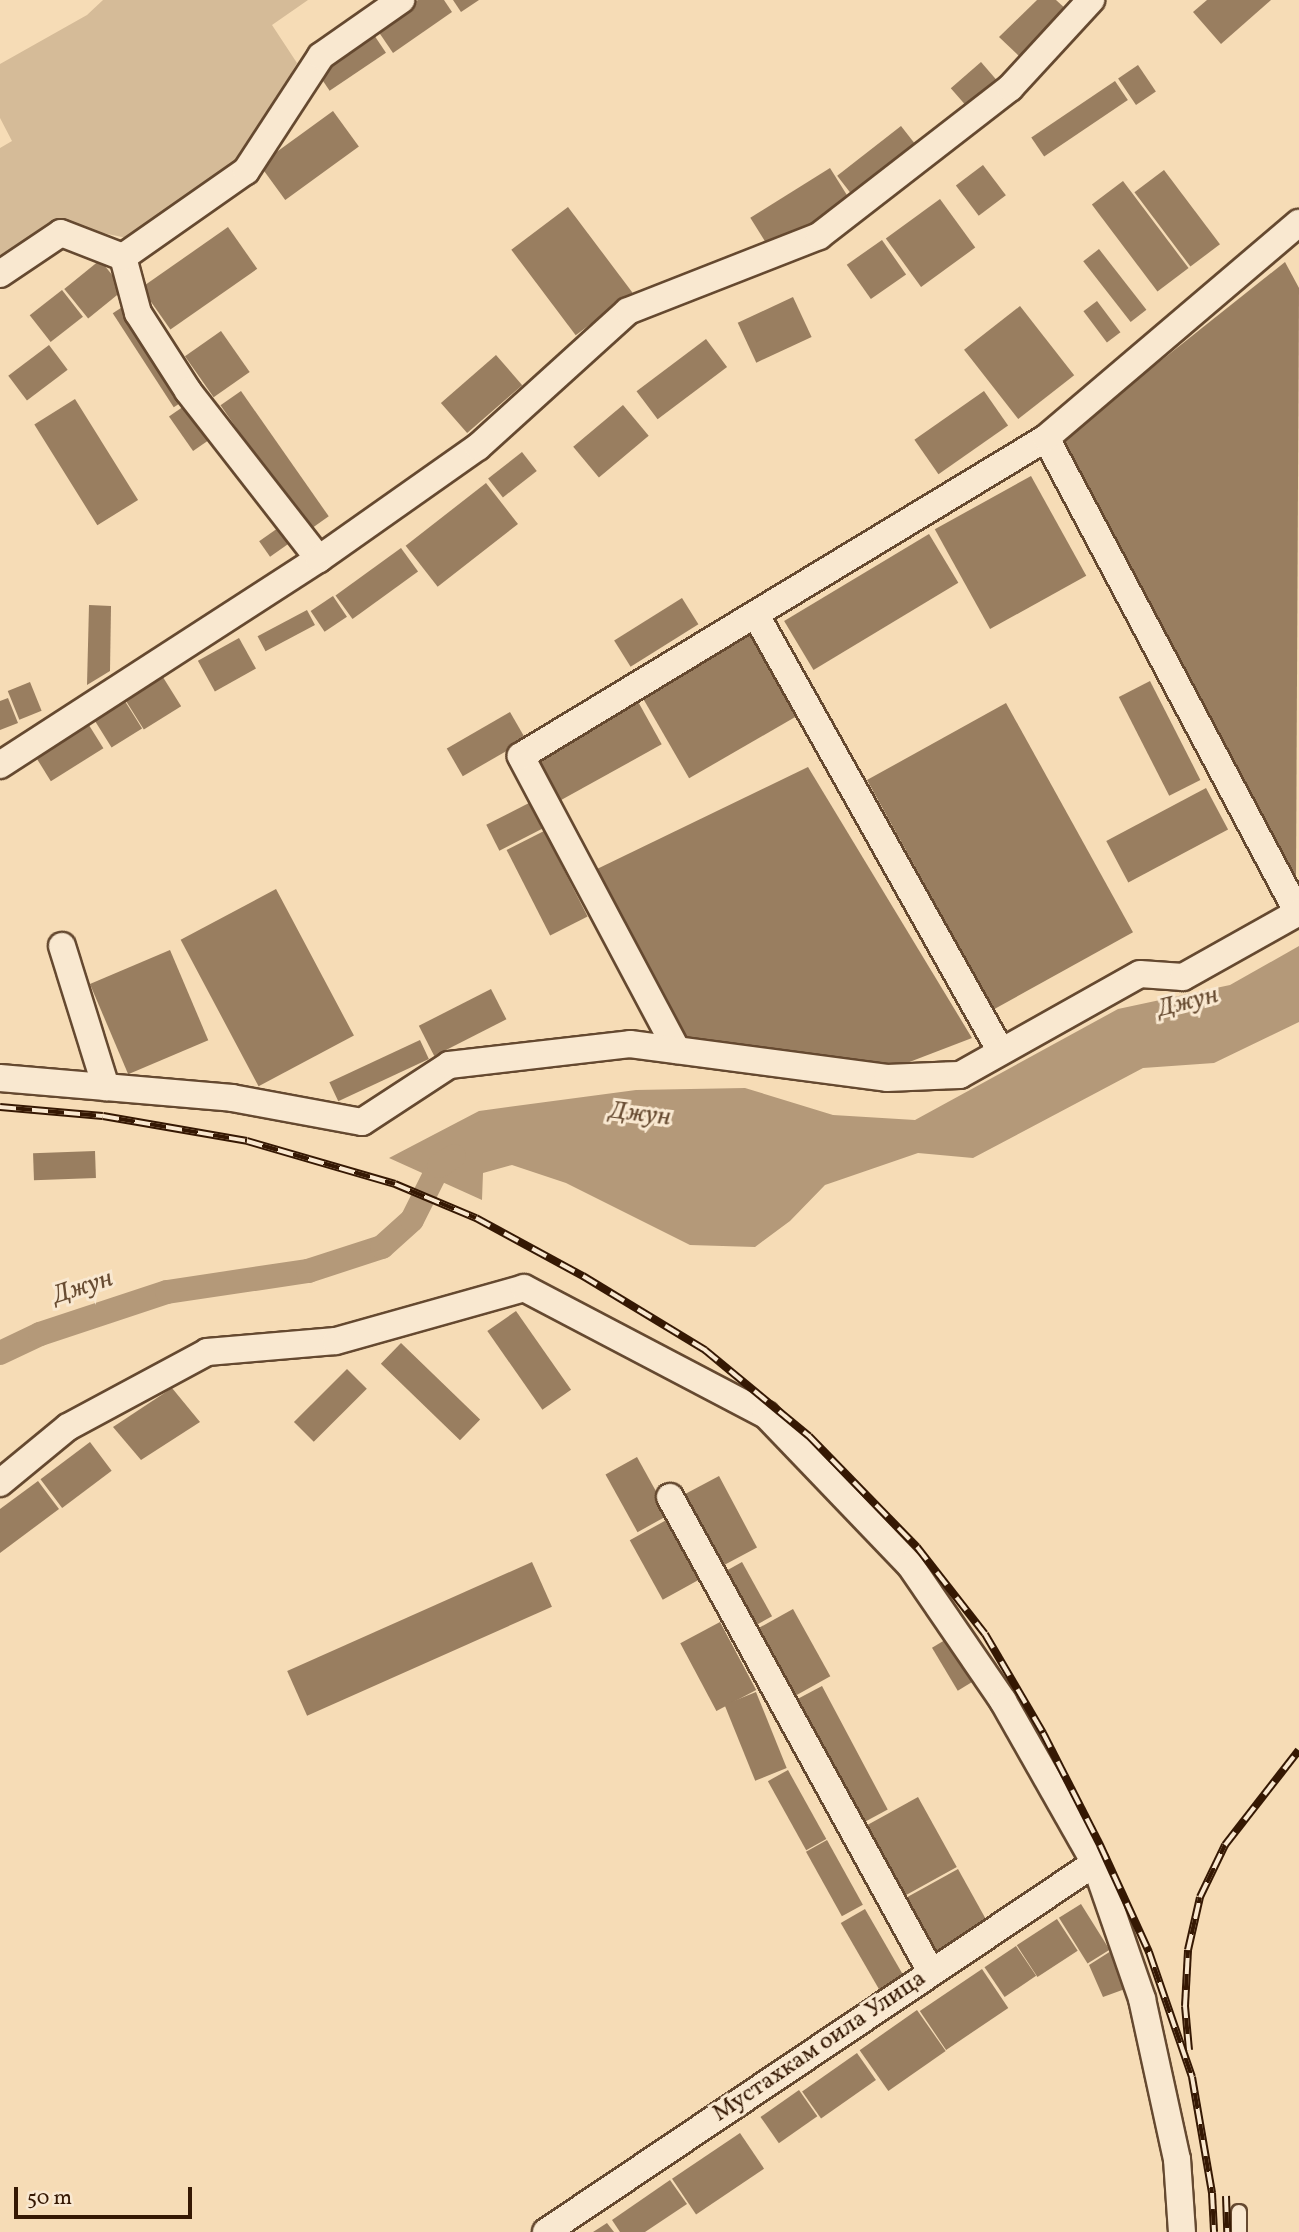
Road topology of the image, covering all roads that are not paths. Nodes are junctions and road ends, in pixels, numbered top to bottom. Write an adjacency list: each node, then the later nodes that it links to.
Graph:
1 (401, 0): 4 (street)
2 (1091, 0): 7 (street)
3 (1296, 235): 6 (street)
4 (123, 257): 5 (street); 7 (street)
5 (0, 274)
6 (1046, 438): 8 (street); 10 (street)
7 (319, 559): 9 (street)
8 (757, 617): 12 (street); 13 (street)
9 (0, 765)
10 (1299, 912): 13 (street)
11 (62, 946): 15 (street)
12 (677, 1050): 13 (street); 15 (street)
13 (1001, 1051)
14 (0, 1078): 15 (street)
15 (106, 1087)
16 (0, 1483): 18 (street)
17 (670, 1497): 19 (street)
18 (1095, 1863): 19 (street, Мустахкам оила Улица); 22 (street)
19 (930, 1972): 21 (street, Мустахкам оила Улица)
20 (1239, 2212): 23 (lane)
21 (546, 2232)
22 (1182, 2232)
23 (1239, 2232)

